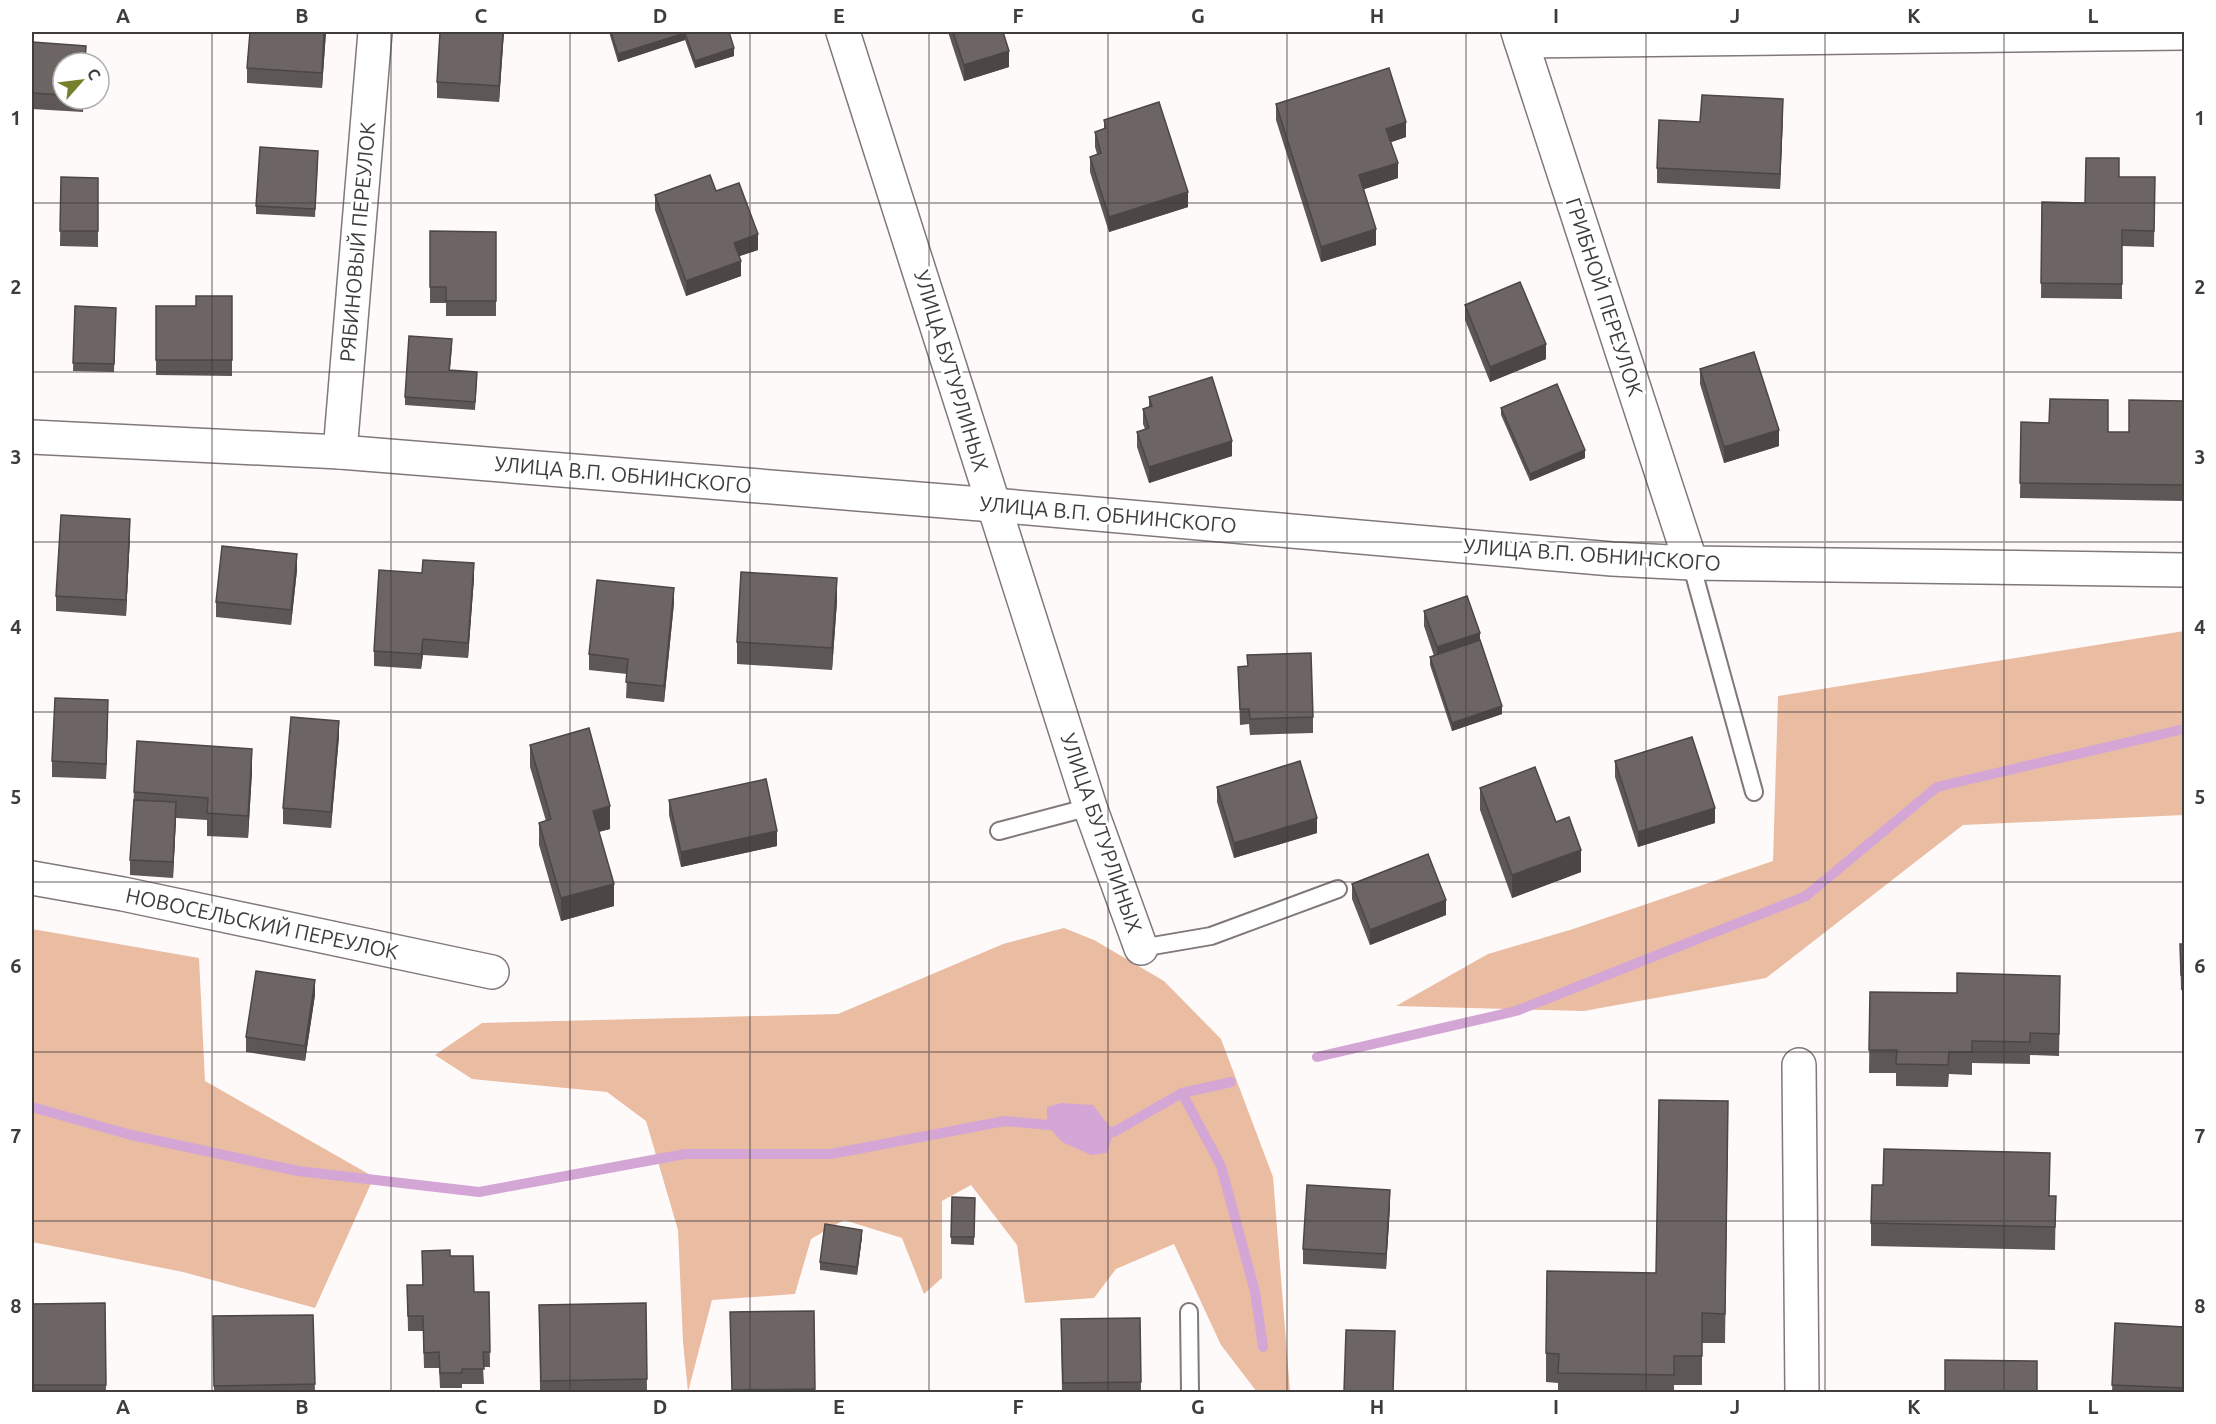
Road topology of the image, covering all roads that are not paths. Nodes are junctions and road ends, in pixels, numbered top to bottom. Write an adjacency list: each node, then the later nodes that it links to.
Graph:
1 (375, 32): 6 (street, РЯБИНОВЫЙ ПЕРЕУЛОК)
2 (843, 32): 7 (street, УЛИЦА БУТУРЛИНЫХ)
3 (2184, 33): 4 (street)
4 (1519, 36): 8 (street, ГРИБНОЙ ПЕРЕУЛОК)
5 (32, 437): 6 (street, УЛИЦА В.П. ОБНИНСКОГО)
6 (340, 452): 7 (street, УЛИЦА В.П. ОБНИНСКОГО)
7 (993, 505): 8 (street, УЛИЦА В.П. ОБНИНСКОГО); 11 (street, УЛИЦА БУТУРЛИНЫХ)
8 (1691, 563): 9 (street, УЛИЦА В.П. ОБНИНСКОГО); 10 (lane)
9 (2184, 570)
10 (1754, 792)
11 (1090, 807): 12 (lane); 15 (street, УЛИЦА БУТУРЛИНЫХ)
12 (999, 831)
13 (32, 878): 16 (street, НОВОСЕЛЬСКИЙ ПЕРЕУЛОК)
14 (1338, 889): 15 (lane)
15 (1141, 948)
16 (492, 972)
17 (1799, 1065): 20 (street)
18 (1189, 1312): 19 (lane)
19 (1190, 1392)
20 (1802, 1392)

